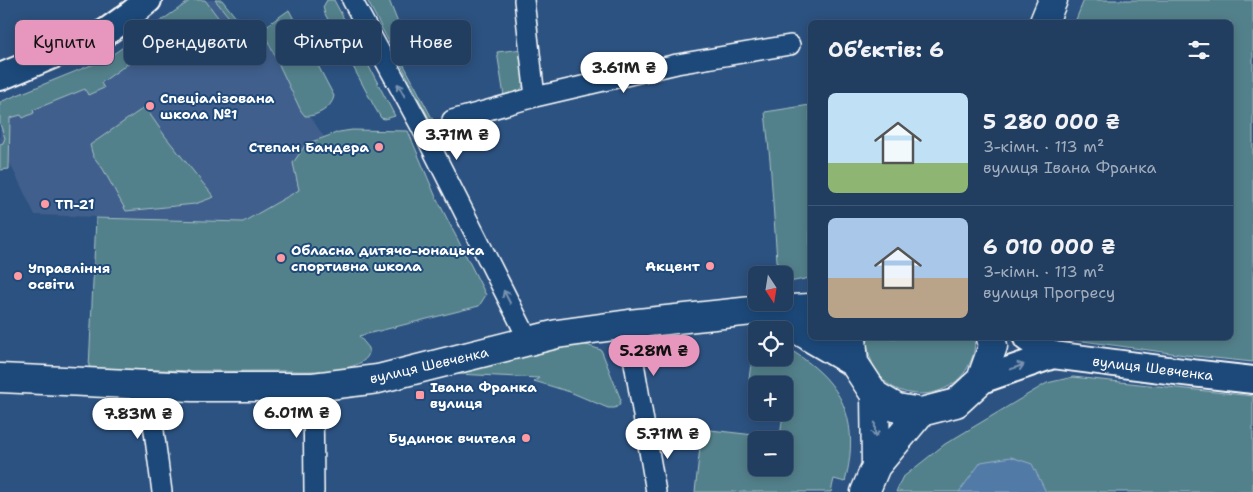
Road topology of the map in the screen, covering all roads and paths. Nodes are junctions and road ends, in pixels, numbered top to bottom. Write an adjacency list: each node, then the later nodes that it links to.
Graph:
1 (148, 0): 7 (street)
2 (352, 0): 18 (street, one-way to 2)
3 (524, 0): 8 (street)
4 (1053, 0): 5 (main road)
5 (1045, 20)
6 (790, 44): 8 (street)
7 (0, 77)
8 (535, 97): 9 (street)
9 (452, 120)
10 (808, 308): 11 (main road, вулиця Шевченка)
11 (793, 309)
12 (766, 311): 13 (main road, вулиця Шевченка); 14 (main road)
13 (628, 324): 18 (main road, вулиця Шевченка); 31 (street)
14 (808, 335)
15 (821, 340): 19 (main road)
16 (992, 340): 22 (main road)
17 (1030, 340): 20 (street, вулиця Шевченка)
18 (529, 341): 25 (main road, вулиця Шевченка)
19 (853, 350): 26 (main road)
20 (1053, 355): 22 (street, вулиця Шевченка, one-way to 20); 23 (street, вулиця Шевченка)
21 (0, 378): 24 (main road, вулиця Шевченка)
22 (981, 380): 27 (main road)
23 (1253, 380)
24 (148, 385): 25 (main road, вулиця Шевченка); 29 (street)
25 (313, 387): 30 (street)
26 (875, 395): 27 (main road); 28 (main road, one-way to 28)
27 (922, 412): 28 (main road)
28 (876, 466): 32 (main road)
29 (162, 492)
30 (314, 492)
31 (656, 492)
32 (865, 492)

